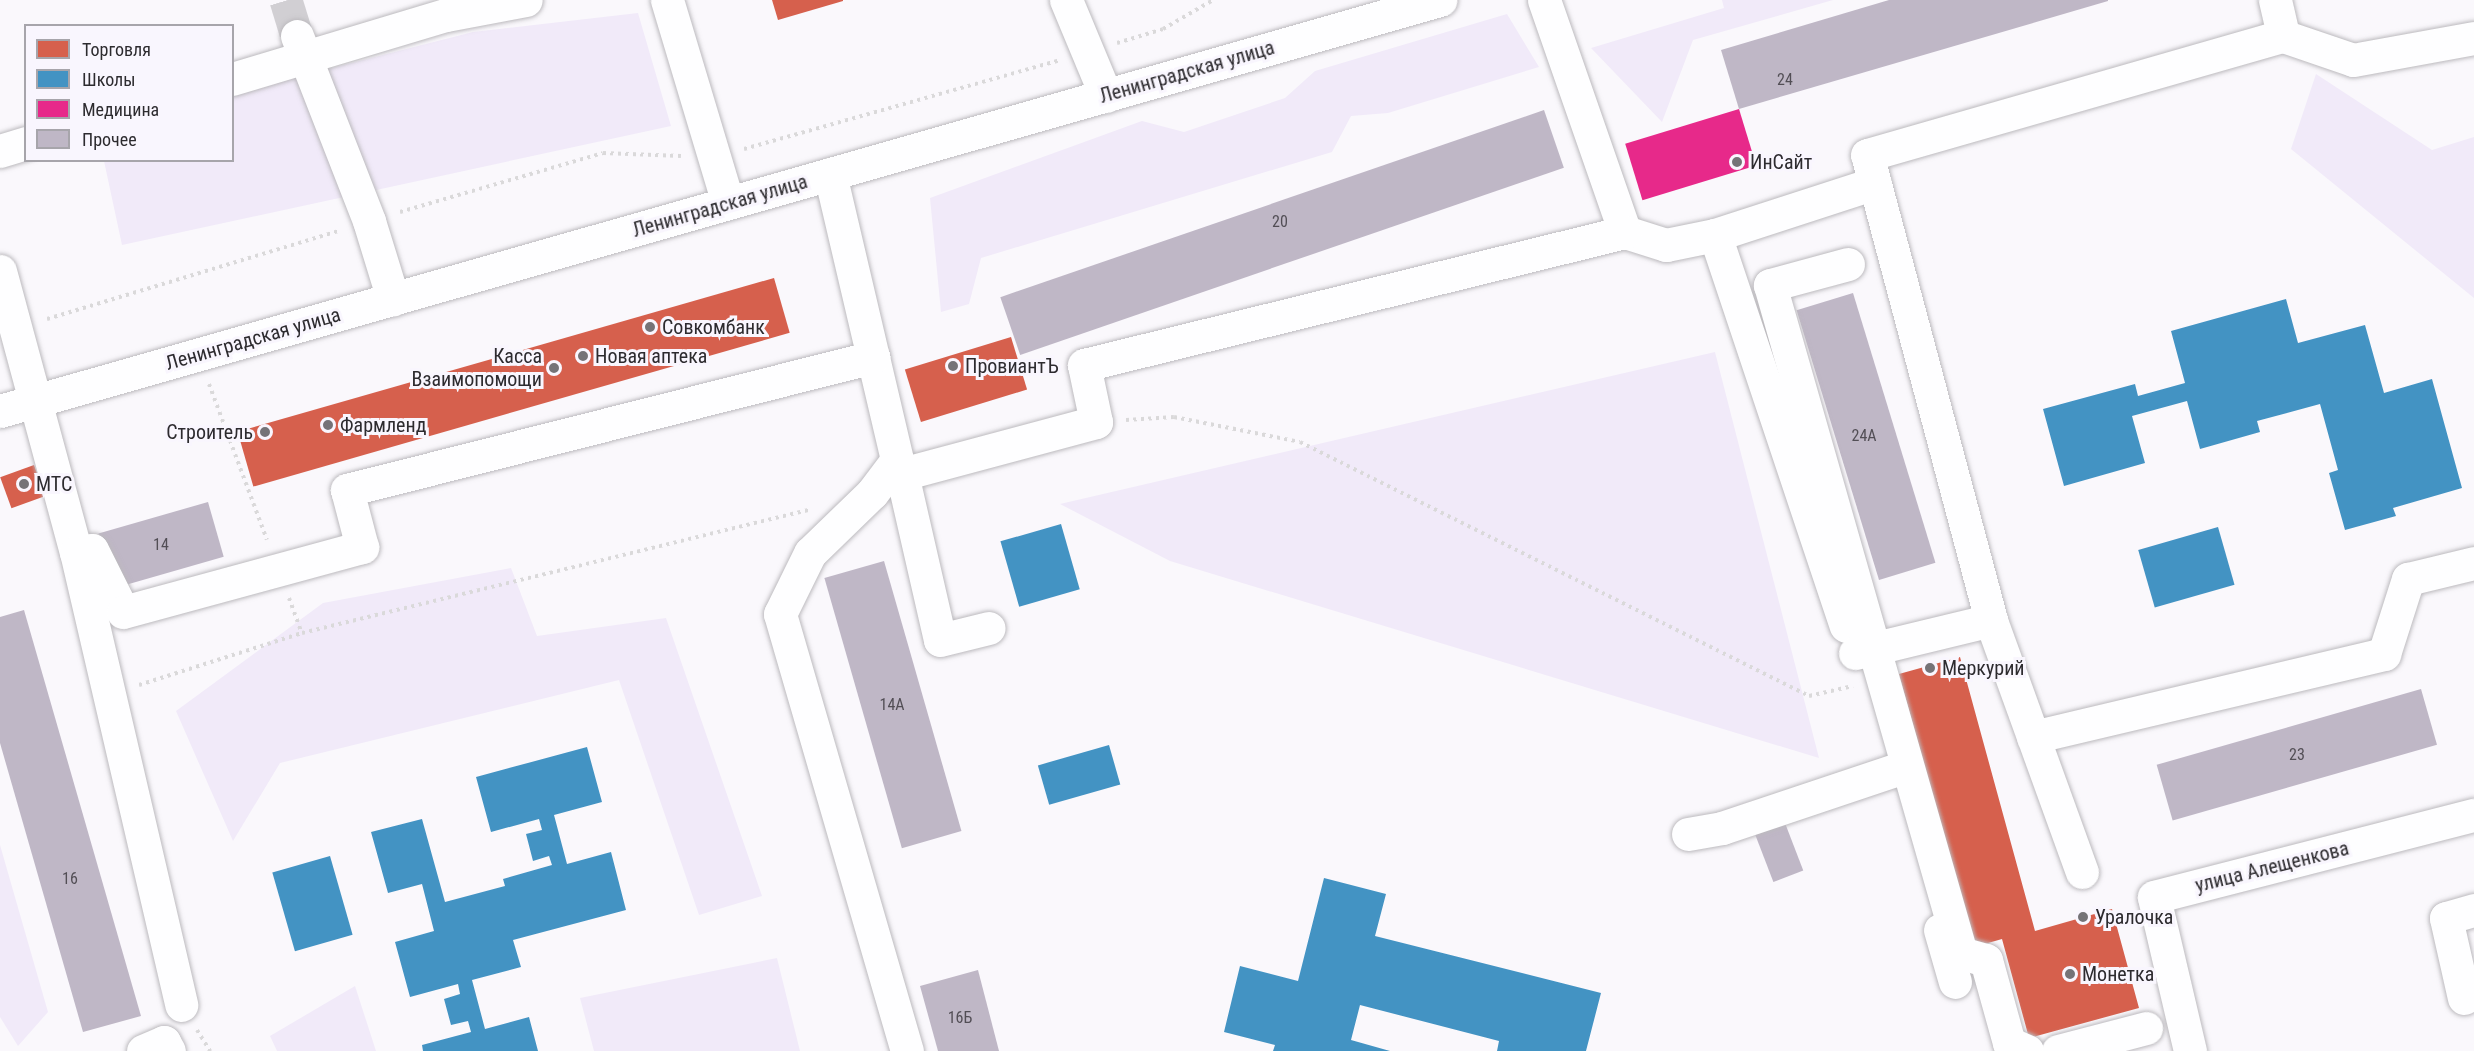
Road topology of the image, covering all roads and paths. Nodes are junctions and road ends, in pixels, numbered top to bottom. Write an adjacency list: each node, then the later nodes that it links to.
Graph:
1 (526, 0): 10 (street)
2 (668, 0): 16 (street)
3 (1066, 0): 11 (street)
4 (1213, 0): 11 (path)
5 (1440, 0): 13 (street, Ленинградская улица)
6 (1544, 0): 21 (street)
7 (2275, 0): 8 (street)
8 (2283, 36): 9 (street); 18 (street)
9 (2474, 38)
10 (300, 46): 12 (street); 20 (street)
11 (1088, 52): 13 (street); 16 (path)
12 (234, 78)
13 (1106, 96): 17 (street, Ленинградская улица)
14 (24, 144): 15 (street)
15 (0, 151)
16 (716, 157): 19 (street); 20 (path)
17 (830, 174): 19 (street, Ленинградская улица); 28 (street)
18 (1875, 183): 22 (street); 37 (street)
19 (728, 203): 25 (street, Ленинградская улица)
20 (369, 221): 25 (street); 26 (path)
21 (1625, 232): 22 (street); 31 (street)
22 (1715, 235): 40 (street)
23 (1848, 264): 40 (street)
24 (1, 281): 26 (street)
25 (393, 299): 27 (street, Ленинградская улица)
26 (16, 329): 29 (street)
27 (198, 355): 29 (street, Ленинградская улица); 36 (path)
28 (873, 357): 32 (street); 36 (street)
29 (35, 401): 30 (street, Ленинградская улица); 34 (street)
30 (0, 411)
31 (1096, 422): 32 (street); 40 (path)
32 (899, 467): 38 (street); 54 (street)
33 (815, 508): 39 (path)
34 (76, 552): 36 (street); 50 (street)
35 (2474, 563): 42 (street)
36 (278, 570): 39 (path)
37 (1991, 620): 40 (street); 42 (street)
38 (989, 628)
39 (302, 633): 41 (path)
40 (1864, 662): 43 (street); 55 (street)
41 (133, 686)
42 (2033, 737): 46 (street)
43 (1892, 771): 45 (street); 48 (street)
44 (2474, 815): 57 (street, улица Алещенкова)
45 (1688, 834)
46 (2082, 872)
47 (2474, 910): 49 (street)
48 (1955, 982)
49 (2464, 998)
50 (181, 1005)
51 (2146, 1028): 56 (street)
52 (143, 1051): 53 (street)
53 (169, 1051)
54 (907, 1051)
55 (2027, 1051)
56 (2058, 1051)
57 (2190, 1051)

